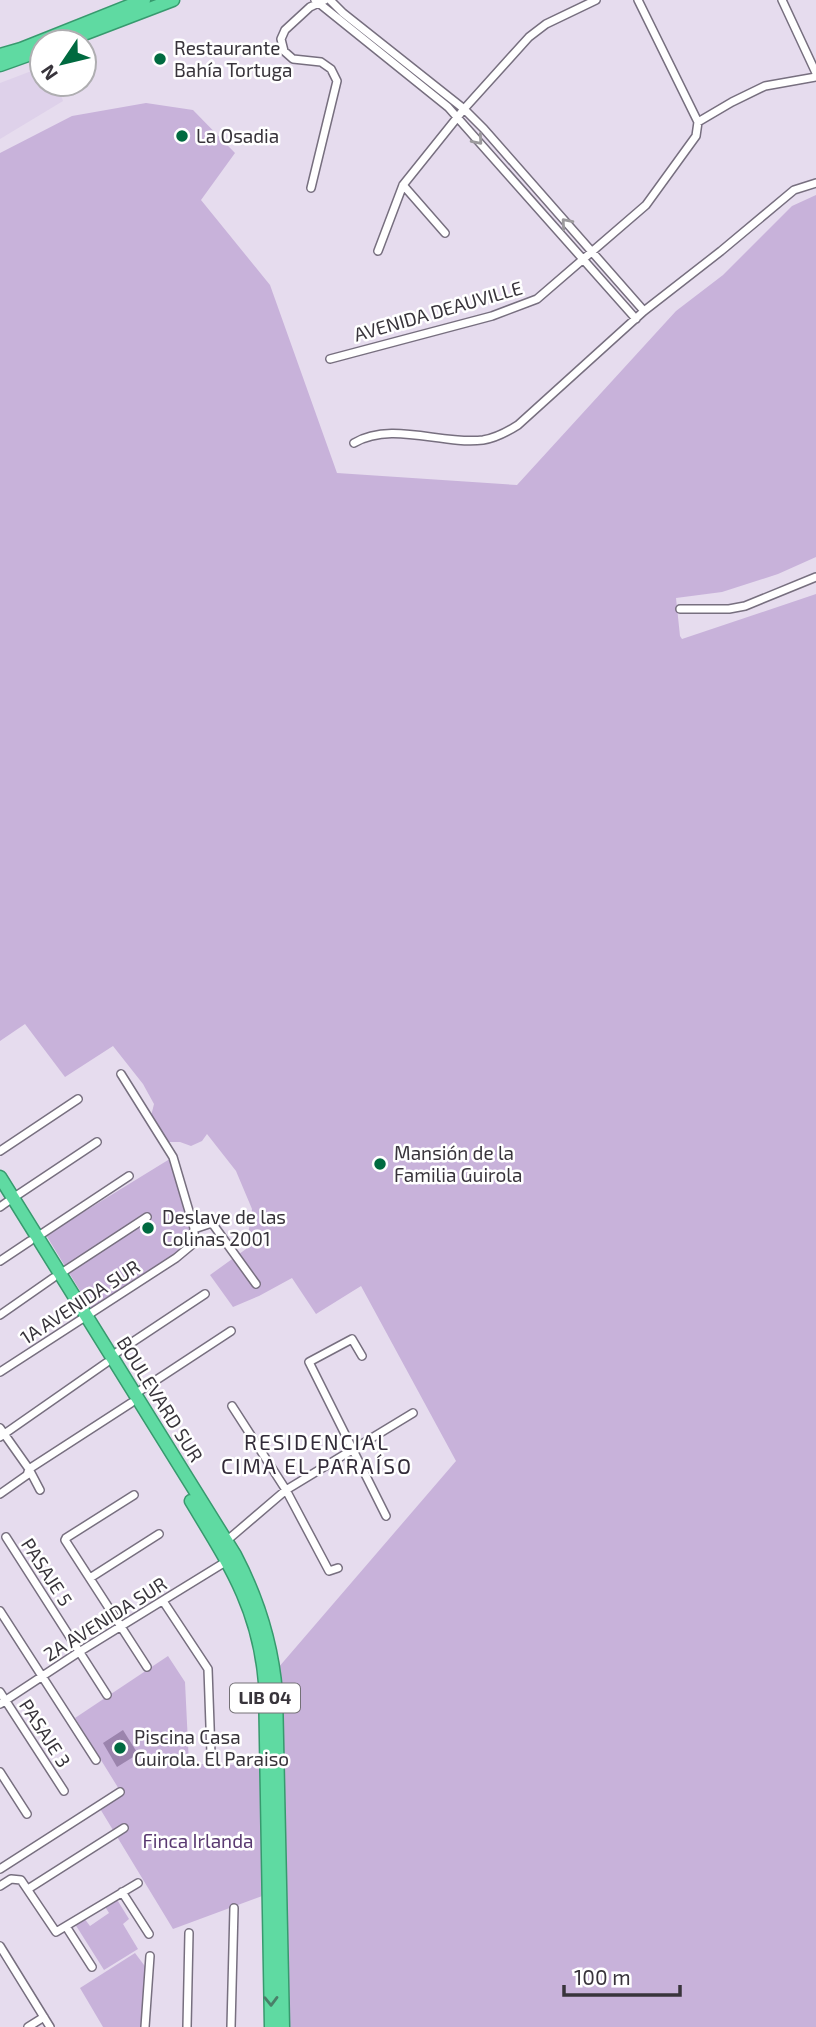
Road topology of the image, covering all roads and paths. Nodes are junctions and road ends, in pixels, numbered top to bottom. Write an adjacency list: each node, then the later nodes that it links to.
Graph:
1 (144, 0): 9 (highway)
2 (173, 0): 8 (highway)
3 (330, 0): 13 (street)
4 (596, 0): 13 (street)
5 (638, 0): 15 (street)
6 (782, 0): 12 (street)
7 (316, 2): 14 (street); 18 (street)
8 (98, 29)
9 (0, 55)
10 (28, 55): 11 (highway)
11 (0, 65)
12 (816, 75): 15 (street)
13 (464, 109): 14 (street); 21 (street, one-way to 13)
14 (457, 117): 17 (street); 22 (street, one-way to 22)
15 (698, 122): 21 (street, AVENIDA DEAUVILLE)
16 (816, 183): 23 (street)
17 (403, 185): 19 (street); 20 (street)
18 (311, 188)
19 (445, 233)
20 (378, 251)
21 (591, 252): 22 (street, AVENIDA DEAUVILLE); 23 (street)
22 (582, 260): 24 (street); 25 (street, AVENIDA DEAUVILLE)
23 (644, 311): 24 (street)
24 (636, 319): 26 (street)
25 (330, 359)
26 (354, 443)
27 (816, 577): 28 (street)
28 (681, 609)
29 (121, 1074): 37 (street)
30 (78, 1099): 32 (street)
31 (97, 1143): 35 (street)
32 (0, 1151)
33 (129, 1176): 38 (street)
34 (0, 1177): 35 (highway, BOULEVARD SUR / LIB 04)
35 (5, 1199): 38 (highway, BOULEVARD SUR / LIB 04)
36 (147, 1217): 40 (street)
37 (194, 1229): 41 (street); 44 (street, 1A AVENIDA SUR)
38 (34, 1239): 39 (street); 40 (highway, BOULEVARD SUR / LIB 04)
39 (0, 1261)
40 (56, 1276): 43 (street); 44 (highway, BOULEVARD SUR / LIB 04)
41 (256, 1284)
42 (205, 1294): 47 (street)
43 (0, 1315)
44 (83, 1319): 47 (highway, BOULEVARD SUR / LIB 04); 48 (street, 1A AVENIDA SUR)
45 (231, 1331): 49 (street)
46 (362, 1356): 53 (street)
47 (108, 1360): 49 (highway, BOULEVARD SUR / LIB 04); 52 (street)
48 (0, 1372)
49 (132, 1399): 54 (street); 62 (highway, BOULEVARD SUR / LIB 04)
50 (232, 1406): 56 (street)
51 (413, 1413): 53 (street)
52 (1, 1433): 54 (street)
53 (352, 1449): 56 (street); 59 (street)
54 (29, 1469): 55 (street); 57 (street)
55 (40, 1490)
56 (286, 1490): 62 (street); 64 (street)
57 (0, 1494)
58 (134, 1495): 65 (street)
59 (386, 1516)
60 (159, 1534): 65 (street)
61 (6, 1537): 69 (street, PASAJE 5)
62 (222, 1544): 63 (highway, BOULEVARD SUR / LIB 04); 101 (highway, BOULEVARD SUR / LIB 04)
63 (227, 1560): 66 (street, 2A AVENIDA SUR); 100 (highway, BOULEVARD SUR / LIB 04, one-way to 100)
64 (338, 1568)
65 (90, 1578): 68 (street)
66 (163, 1601): 68 (street, 2A AVENIDA SUR); 75 (street)
67 (0, 1611): 71 (street)
68 (121, 1627): 69 (street, 2A AVENIDA SUR); 70 (street)
69 (79, 1652): 71 (street, 2A AVENIDA SUR); 73 (street, PASAJE 5)
70 (147, 1667)
71 (43, 1676): 74 (street, 2A AVENIDA SUR); 76 (street)
72 (0, 1692): 74 (street, PASAJE 3)
73 (107, 1695)
74 (3, 1702): 78 (street, PASAJE 3)
75 (211, 1754)
76 (96, 1760)
77 (0, 1772): 80 (street)
78 (64, 1791)
79 (120, 1792): 82 (street)
80 (27, 1814)
81 (124, 1828): 85 (street)
82 (0, 1869)
83 (138, 1883): 86 (street)
84 (0, 1885): 85 (street)
85 (28, 1889): 88 (street)
86 (122, 1892): 88 (street); 90 (street)
87 (234, 1908): 99 (street)
88 (67, 1928): 93 (street)
89 (189, 1933): 98 (street)
90 (149, 1934)
91 (0, 1946): 94 (street)
92 (149, 1956): 97 (street)
93 (92, 1967)
94 (44, 2017): 95 (street); 96 (street)
95 (28, 2027)
96 (50, 2027)
97 (145, 2027)
98 (187, 2027)
99 (231, 2027)
100 (271, 2027)
101 (283, 2027)

